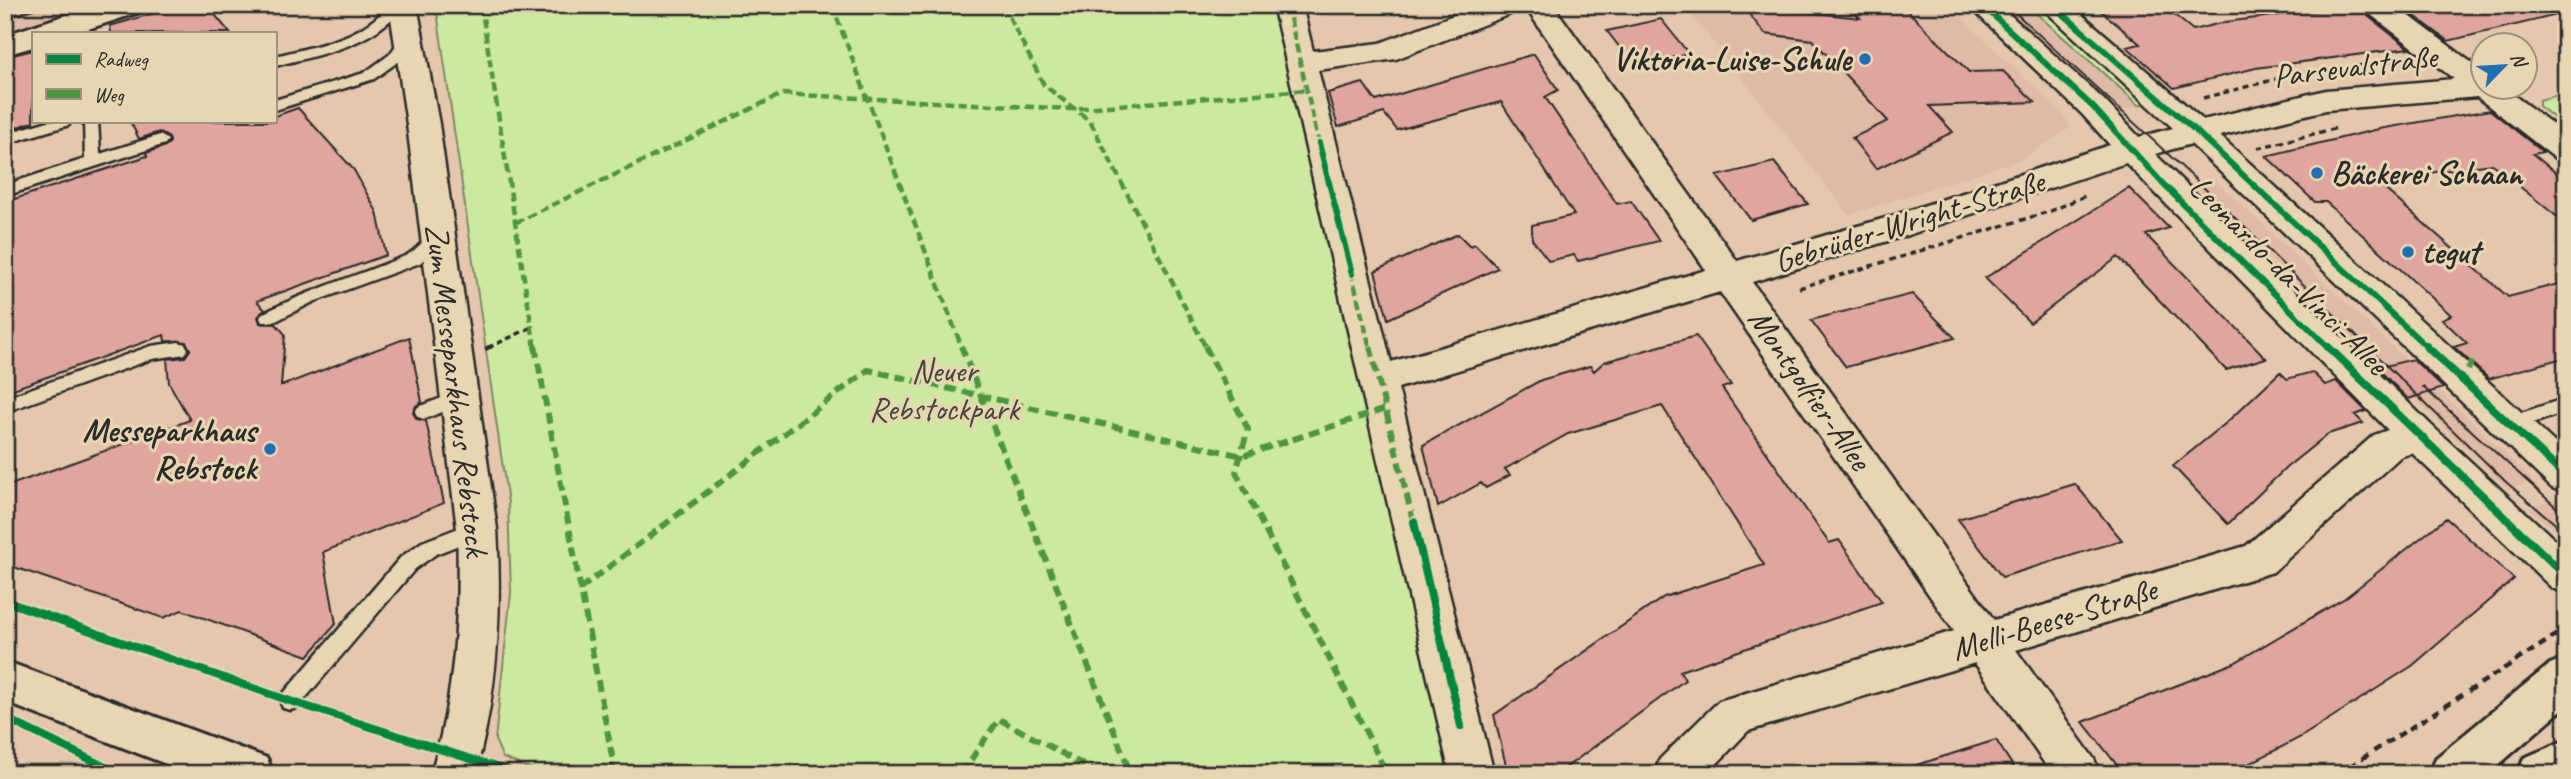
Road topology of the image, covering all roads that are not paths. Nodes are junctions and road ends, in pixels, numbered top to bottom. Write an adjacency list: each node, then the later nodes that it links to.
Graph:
1 (33, 5): 9 (lane)
2 (129, 5): 11 (main road)
3 (1287, 5): 15 (street)
4 (1508, 5): 15 (street)
5 (1538, 5): 31 (street, Montgolfier-Allee)
6 (1982, 5): 25 (street, Leonardo-da-Vinci-Allee)
7 (2053, 5): 22 (street, Leonardo-da-Vinci-Allee)
8 (2376, 5): 16 (street)
9 (5, 14)
10 (402, 16): 14 (lane); 19 (lane); 30 (street, Zum Messeparkhaus Rebstock)
11 (48, 32)
12 (32, 37): 13 (main road)
13 (5, 45)
14 (276, 61)
15 (1300, 62): 34 (street)
16 (2470, 78)
17 (2470, 88): 22 (street, Parsevalstraße)
18 (2502, 102): 26 (street)
19 (276, 105)
20 (61, 122): 23 (lane)
21 (91, 122): 27 (lane)
22 (2197, 132): 25 (street, Gebrüder-Wright-Straße); 28 (street, Leonardo-da-Vinci-Allee)
23 (5, 139)
24 (160, 140): 27 (lane)
25 (2131, 150): 31 (street, Gebrüder-Wright-Straße); 40 (street, Leonardo-da-Vinci-Allee)
26 (2566, 150)
27 (93, 163): 29 (lane)
28 (2237, 169): 39 (street, Leonardo-da-Vinci-Allee)
29 (5, 191)
30 (439, 236): 32 (lane); 35 (street, Zum Messeparkhaus Rebstock)
31 (1740, 289): 34 (street, Gebrüder-Wright-Straße); 44 (street, Montgolfier-Allee)
32 (268, 318)
33 (179, 349): 36 (lane)
34 (1378, 380): 51 (street)
35 (458, 381): 38 (lane); 42 (street, Zum Messeparkhaus Rebstock)
36 (5, 405)
37 (2566, 405): 39 (lane)
38 (424, 412)
39 (2509, 424): 41 (street, Leonardo-da-Vinci-Allee)
40 (2417, 436): 43 (street, Leonardo-da-Vinci-Allee); 44 (street, Melli-Beese-Straße)
41 (2566, 477)
42 (477, 529): 47 (lane); 50 (street, Zum Messeparkhaus Rebstock)
43 (2566, 576)
44 (1984, 640): 52 (street, Melli-Beese-Straße); 53 (street, Montgolfier-Allee)
45 (2566, 678): 54 (main road)
46 (5, 681): 49 (main road)
47 (290, 701)
48 (2566, 762): 55 (main road)
49 (250, 774)
50 (453, 774)
51 (1472, 774)
52 (1676, 774)
53 (2078, 774)
54 (2453, 774)
55 (2541, 774)

